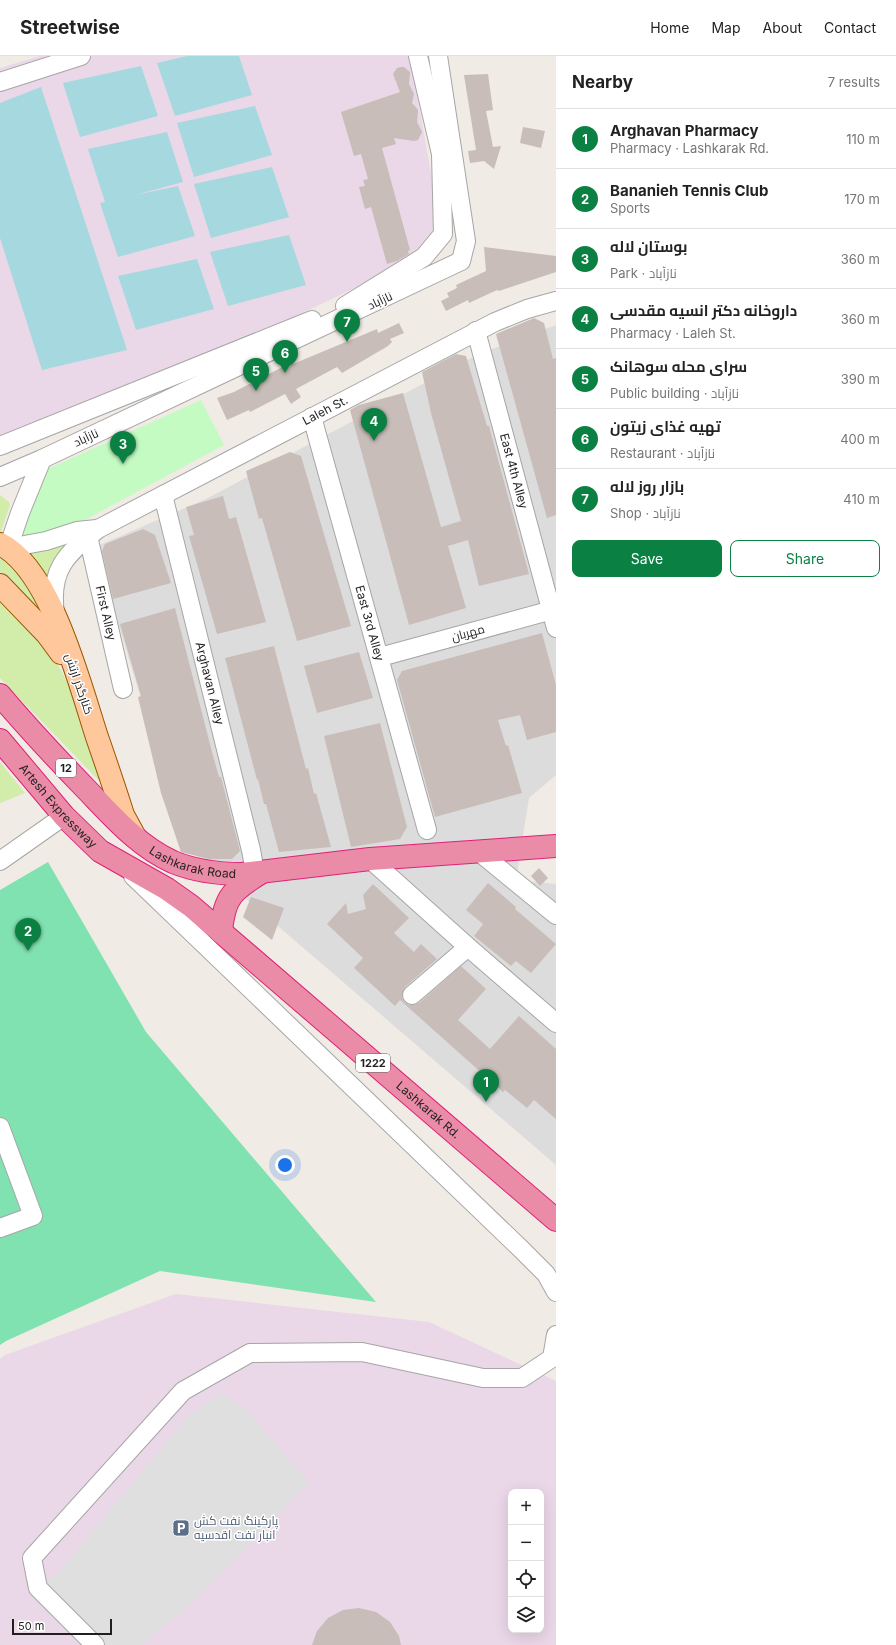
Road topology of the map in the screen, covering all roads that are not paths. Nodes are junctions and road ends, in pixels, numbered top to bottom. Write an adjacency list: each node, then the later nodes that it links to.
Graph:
1 (81, 56): 4 (street)
2 (418, 56): 8 (street)
3 (438, 56): 9 (street, نازآباد)
4 (0, 82)
5 (556, 301): 6 (street, Laleh St.)
6 (476, 331): 7 (street, Laleh St.); 15 (street, East 4th Alley)
7 (312, 417): 11 (street, Laleh St.); 18 (street, East 3rd Alley)
8 (0, 446)
9 (42, 459): 10 (street, نازآباد); 13 (street)
10 (0, 477)
11 (163, 494): 12 (street, Laleh St.); 31 (street, Arghavan Alley)
12 (93, 532): 13 (street, Laleh St.); 16 (street, Laleh St.); 20 (street, First Alley)
13 (4, 546): 16 (main road, کنارگذر ارتش)
14 (0, 584): 19 (main road)
15 (554, 610): 17 (street, East 4th Alley); 18 (street, مهربان)
16 (56, 622): 19 (main road, کنارگذر ارتش)
17 (556, 628)
18 (380, 657): 24 (street, East 3rd Alley)
19 (77, 673): 25 (main road, کنارگذر ارتش)
20 (123, 689)
21 (0, 695): 25 (highway, 12)
22 (0, 740): 23 (highway, Artesh Expressway)
23 (64, 816): 29 (street); 30 (highway, Artesh Expressway)
24 (427, 830)
25 (135, 838): 30 (highway); 31 (highway, Lashkarak Road)
26 (556, 846): 27 (highway)
27 (478, 851): 28 (highway); 33 (street)
28 (370, 859): 31 (highway); 35 (street)
29 (0, 861)
30 (123, 865): 32 (highway, Artesh Expressway / 1222); 41 (street)
31 (260, 871): 34 (highway)
32 (191, 906): 34 (highway, Lashkarak Rd. / 1222)
33 (556, 914)
34 (221, 932): 39 (highway, Lashkarak Rd. / 1222)
35 (468, 947): 36 (street); 37 (street)
36 (412, 996)
37 (556, 1023)
38 (0, 1127): 40 (street)
39 (556, 1220)
40 (0, 1228)
41 (556, 1292)
42 (556, 1335): 43 (street)
43 (95, 1645)

